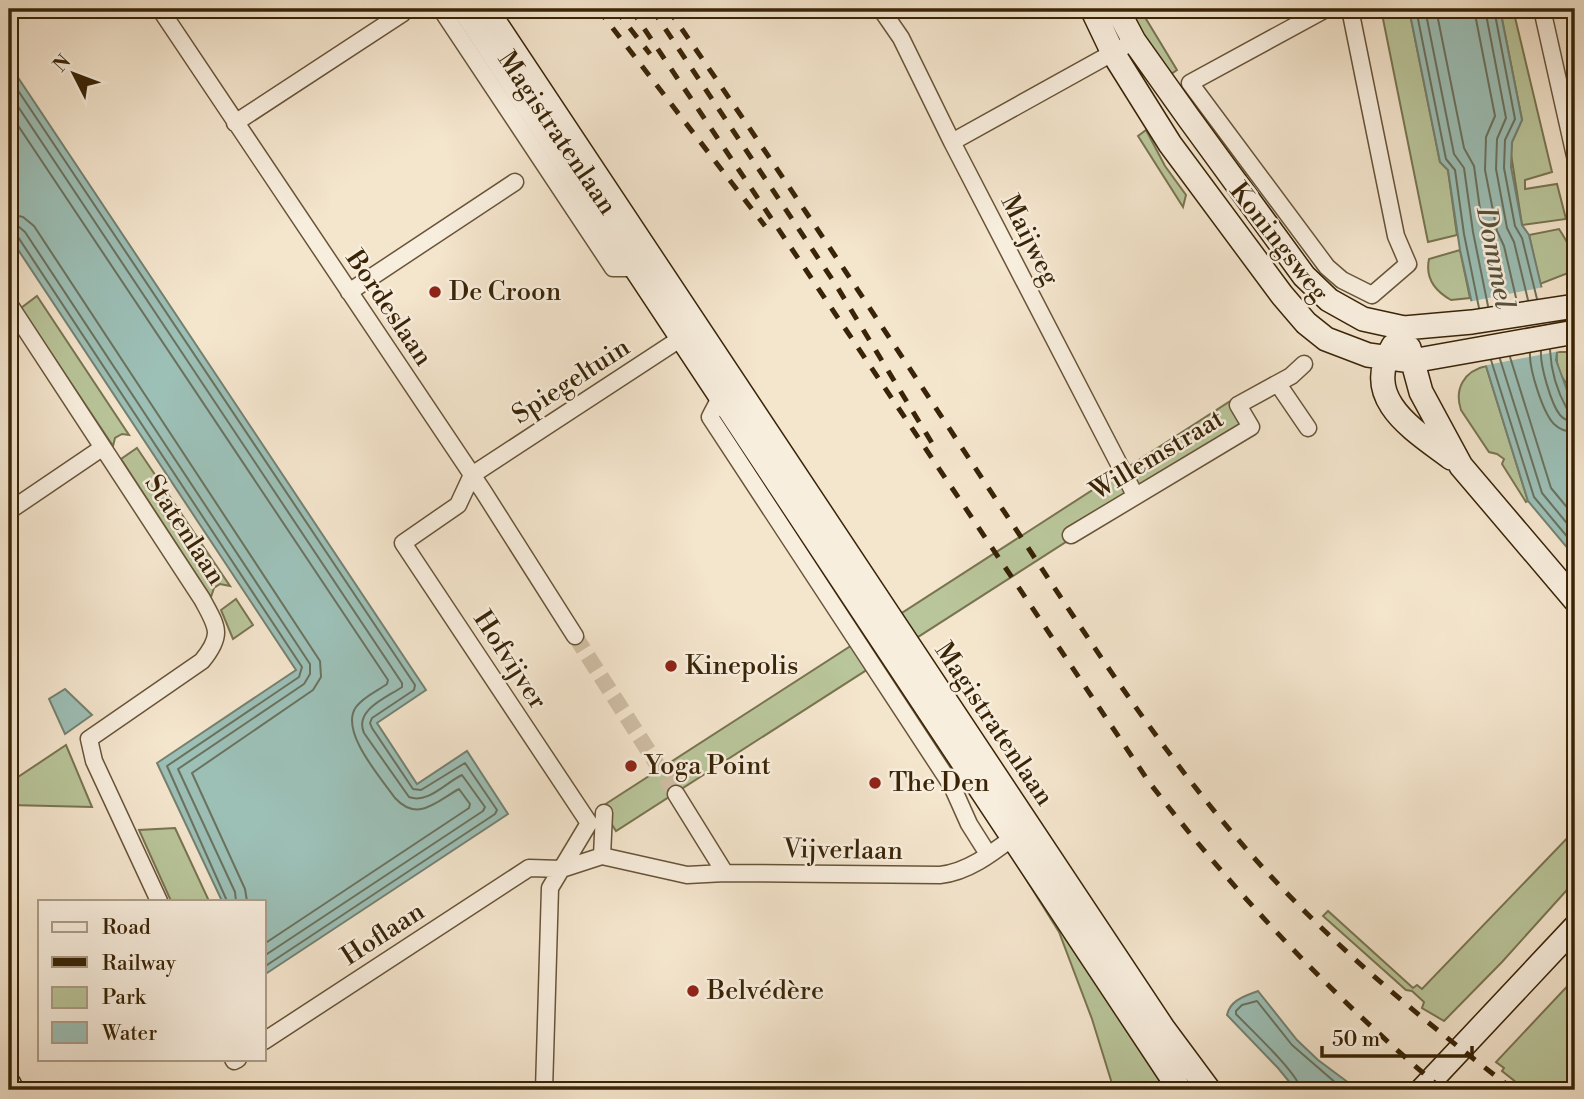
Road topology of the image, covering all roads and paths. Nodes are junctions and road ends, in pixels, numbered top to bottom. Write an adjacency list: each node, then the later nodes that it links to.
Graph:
1 (160, 9): 14 (street, Bordeslaan)
2 (441, 9): 18 (street, Magistratenlaan)
3 (464, 9): 18 (street, Magistratenlaan)
4 (486, 9): 18 (street, Magistratenlaan)
5 (881, 9): 15 (street, Maijweg)
6 (1092, 9): 13 (street, Koningsweg)
7 (1117, 9): 12 (street, Koningsweg)
8 (1326, 9): 9 (street, Koningsweg)
9 (1350, 9)
10 (403, 13): 14 (street)
11 (1543, 13): 16 (street)
12 (1134, 41): 13 (street); 22 (street, Koningsweg)
13 (1113, 53): 15 (street); 25 (street, Koningsweg)
14 (235, 123): 19 (street, Bordeslaan)
15 (952, 142): 34 (street, Maijweg)
16 (1575, 156)
17 (515, 182): 19 (street)
18 (644, 264): 23 (street, Magistratenlaan)
19 (349, 292): 33 (street, Bordeslaan)
20 (9, 304): 31 (street, Statenlaan)
21 (1575, 306): 22 (street, Koningsweg)
22 (1404, 328): 25 (street); 26 (street)
23 (690, 332): 29 (street, Magistratenlaan); 33 (street, Spiegeltuin)
24 (1566, 333): 26 (street, Koningsweg)
25 (1385, 358): 26 (street, Koningsweg); 32 (street)
26 (1412, 361): 32 (street)
27 (1304, 364): 28 (street, Willemstraat)
28 (1278, 384): 30 (street); 34 (street, Willemstraat)
29 (728, 391): 41 (street, Magistratenlaan); 42 (street)
30 (1308, 428)
31 (102, 448): 35 (street); 46 (street, Statenlaan)
32 (1461, 466): 37 (street)
33 (472, 475): 38 (street, Bordeslaan); 40 (street, Hofvijver)
34 (1135, 495): 36 (street, Willemstraat)
35 (9, 511)
36 (1071, 536)
37 (1575, 600)
38 (575, 636)
39 (676, 794): 45 (street)
40 (588, 821): 43 (street); 44 (street)
41 (1021, 832): 42 (street, Vijverlaan); 52 (street, Magistratenlaan); 53 (street, Magistratenlaan)
42 (988, 854): 45 (street, Vijverlaan)
43 (602, 856): 44 (street); 45 (street, Vijverlaan)
44 (562, 869): 48 (street, Hoflaan); 51 (street)
45 (725, 873)
46 (159, 900)
47 (1575, 927): 54 (street)
48 (266, 1040)
49 (9, 1084): 50 (street)
50 (12, 1090)
51 (544, 1090)
52 (1180, 1090)
53 (1209, 1090)
54 (1422, 1090)

